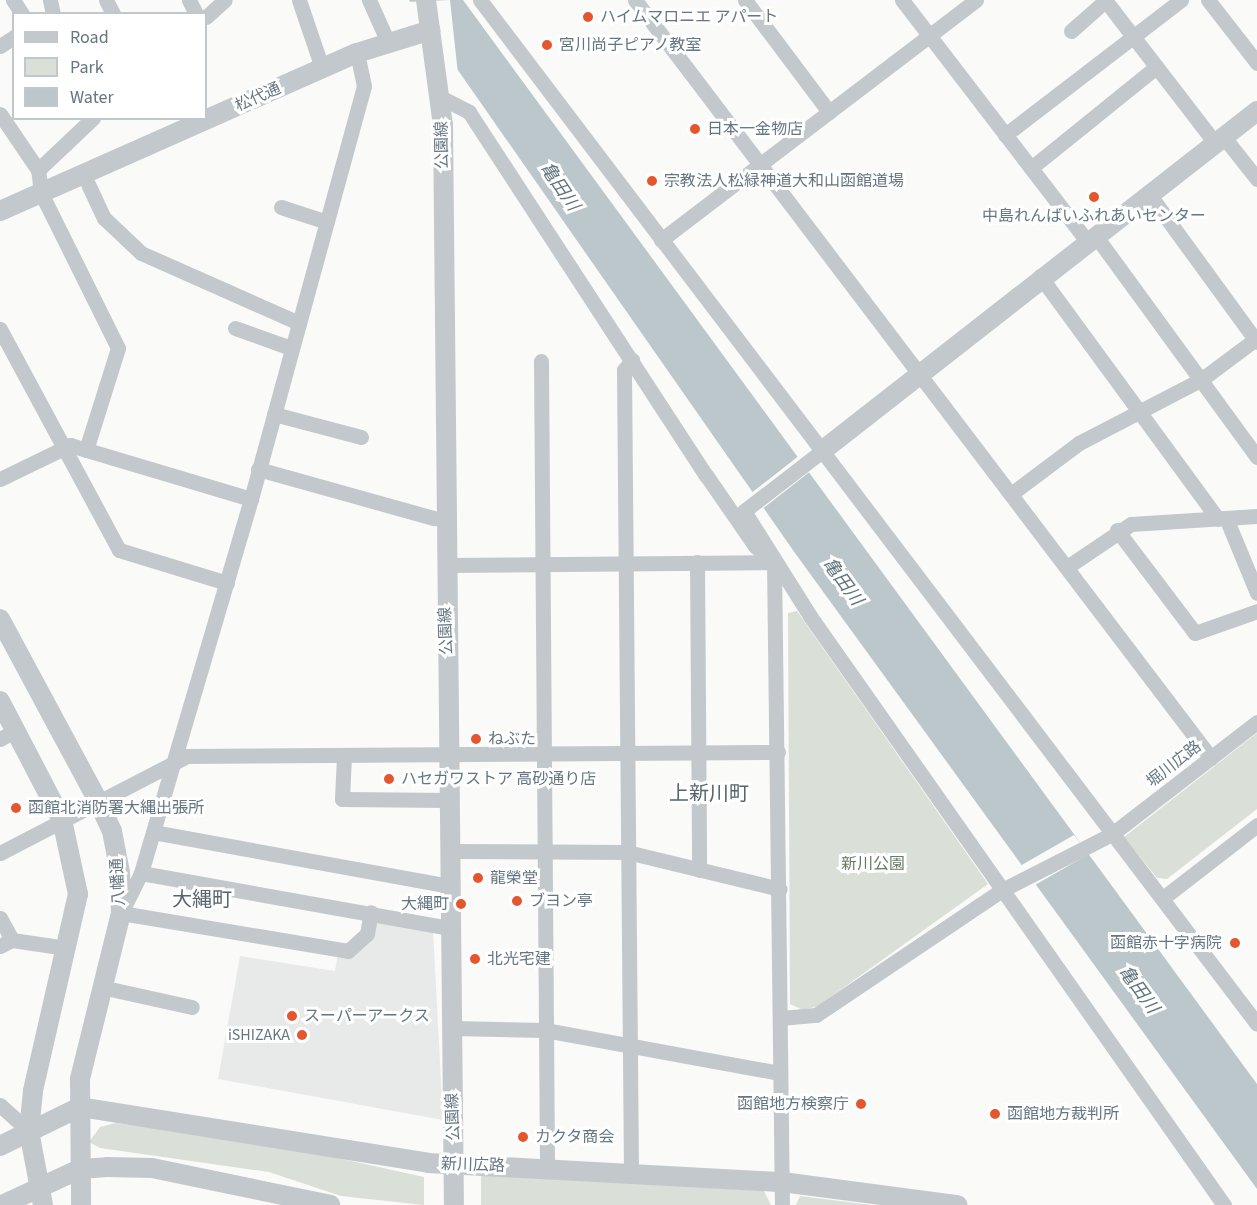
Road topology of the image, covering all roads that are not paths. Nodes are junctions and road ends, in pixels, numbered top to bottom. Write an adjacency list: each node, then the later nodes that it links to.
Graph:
1 (225, 0): 13 (street)
2 (299, 0): 22 (street)
3 (369, 0): 18 (street)
4 (426, 0): 14 (street, 公園線)
5 (480, 0): 43 (street)
6 (635, 0): 32 (street)
7 (745, 0): 25 (street)
8 (902, 0): 16 (street)
9 (976, 0): 16 (street)
10 (1105, 0): 15 (street); 17 (street)
11 (1181, 0): 17 (street)
12 (1208, 0): 20 (street)
13 (207, 16)
14 (425, 31): 18 (street, 松代通); 23 (street, 公園線)
15 (1071, 31)
16 (929, 36): 25 (street); 30 (street)
17 (1133, 37): 21 (street); 30 (street)
18 (387, 40): 19 (street, 松代通)
19 (357, 53): 22 (street, 松代通); 41 (street)
20 (1257, 63)
21 (1156, 67): 31 (street); 33 (street)
22 (322, 68): 29 (street, 松代通)
23 (440, 97): 50 (street); 75 (street, 公園線)
24 (1257, 111): 31 (street)
25 (829, 112): 32 (street)
26 (0, 114): 34 (street)
27 (91, 120): 34 (street)
28 (206, 120): 37 (street, 松代通)
29 (207, 120)
30 (1005, 135): 33 (street)
31 (1219, 140): 35 (street); 38 (street)
32 (759, 166): 43 (street); 52 (street)
33 (1030, 168): 42 (street)
34 (38, 170): 37 (street)
35 (1257, 179)
36 (88, 184): 45 (street)
37 (41, 194): 40 (street, 松代通); 58 (street)
38 (1149, 194): 42 (street); 48 (street)
39 (281, 207): 41 (street)
40 (0, 211)
41 (327, 222): 45 (street)
42 (1091, 238): 44 (street); 53 (street)
43 (662, 240): 59 (street)
44 (1040, 276): 52 (street); 54 (street)
45 (299, 323): 49 (street)
46 (235, 328): 49 (street)
47 (0, 329): 57 (street)
48 (1256, 340): 53 (street)
49 (291, 348): 55 (street)
50 (632, 360): 60 (street); 73 (street)
51 (541, 361): 74 (street)
52 (921, 375): 59 (street); 64 (street)
53 (1202, 379): 54 (street); 61 (street)
54 (1140, 412): 64 (street); 69 (street)
55 (274, 414): 56 (street); 62 (street)
56 (362, 437)
57 (63, 448): 58 (street); 63 (street); 77 (street)
58 (86, 450): 65 (street)
59 (822, 452): 66 (street); 97 (street)
60 (696, 453): 66 (street); 72 (street)
61 (1257, 457)
62 (258, 469): 65 (street); 68 (street)
63 (0, 479)
64 (1011, 494): 76 (street)
65 (251, 499): 77 (street)
66 (748, 507): 72 (street)
67 (1257, 516): 69 (street)
68 (434, 518)
69 (1222, 518): 70 (street); 78 (street)
70 (1117, 530): 76 (street); 79 (street)
71 (697, 562): 72 (street); 73 (street); 86 (street)
72 (774, 562): 84 (street); 106 (street)
73 (625, 563): 74 (street); 85 (street)
74 (542, 564): 75 (street); 88 (street)
75 (445, 565): 87 (street, 公園線)
76 (1067, 567): 90 (street)
77 (228, 583): 91 (street)
78 (1257, 593)
79 (1257, 611)
80 (0, 619): 93 (street, 八幡通)
81 (0, 701): 83 (street)
82 (1257, 722): 90 (street, 堀川広路)
83 (8, 734): 94 (street)
84 (778, 752): 86 (street); 105 (street)
85 (627, 754): 86 (street); 88 (street); 100 (street)
86 (698, 754): 102 (street)
87 (449, 755): 88 (street); 89 (street); 92 (street, 公園線)
88 (544, 755): 99 (street)
89 (344, 756): 91 (street); 92 (street)
90 (1211, 758): 97 (street, 堀川広路)
91 (175, 761): 93 (street); 96 (street)
92 (449, 800): 98 (street, 公園線)
93 (98, 801): 94 (street); 108 (street, 八幡通)
94 (62, 820): 101 (street); 113 (street)
95 (1257, 825): 107 (street)
96 (153, 832): 103 (street); 104 (street)
97 (1112, 834): 106 (street, 堀川広路); 107 (street)
98 (449, 851): 99 (street); 104 (street, 公園線)
99 (544, 852): 100 (street); 119 (street)
100 (627, 852): 102 (street); 120 (street)
101 (0, 853)
102 (699, 870): 105 (street)
103 (141, 873): 108 (street); 109 (street)
104 (450, 886): 111 (street, 公園線)
105 (780, 889): 116 (street)
106 (1002, 890): 116 (street, 堀川広路); 138 (street)
107 (1163, 898): 117 (street)
108 (121, 912): 109 (street); 114 (street, 八幡通)
109 (371, 912): 111 (street)
110 (0, 918): 112 (street)
111 (450, 928): 118 (street, 公園線)
112 (6, 943): 113 (street)
113 (66, 948): 124 (street)
114 (102, 987): 115 (street); 123 (street, 八幡通)
115 (192, 1007)
116 (780, 1018): 121 (street)
117 (1257, 1024)
118 (452, 1028): 119 (street); 126 (street, 公園線)
119 (545, 1030): 120 (street); 127 (street)
120 (630, 1044): 121 (street); 129 (street)
121 (780, 1073): 130 (street)
122 (0, 1105): 124 (street)
123 (80, 1107): 124 (street); 126 (street, 新川広路); 128 (street, 八幡通)
124 (29, 1131): 125 (street); 131 (street)
125 (0, 1146)
126 (455, 1163): 127 (street, 新川広路); 135 (street, 公園線)
127 (547, 1168): 129 (street, 新川広路)
128 (80, 1169): 131 (street); 133 (street, 八幡通); 134 (street)
129 (631, 1172): 130 (street, 新川広路)
130 (782, 1182): 136 (street); 137 (street, 新川広路)
131 (41, 1196): 132 (street)
132 (2, 1205)
133 (81, 1205)
134 (330, 1205)
135 (454, 1205)
136 (782, 1205)
137 (957, 1205)
138 (1224, 1205)

